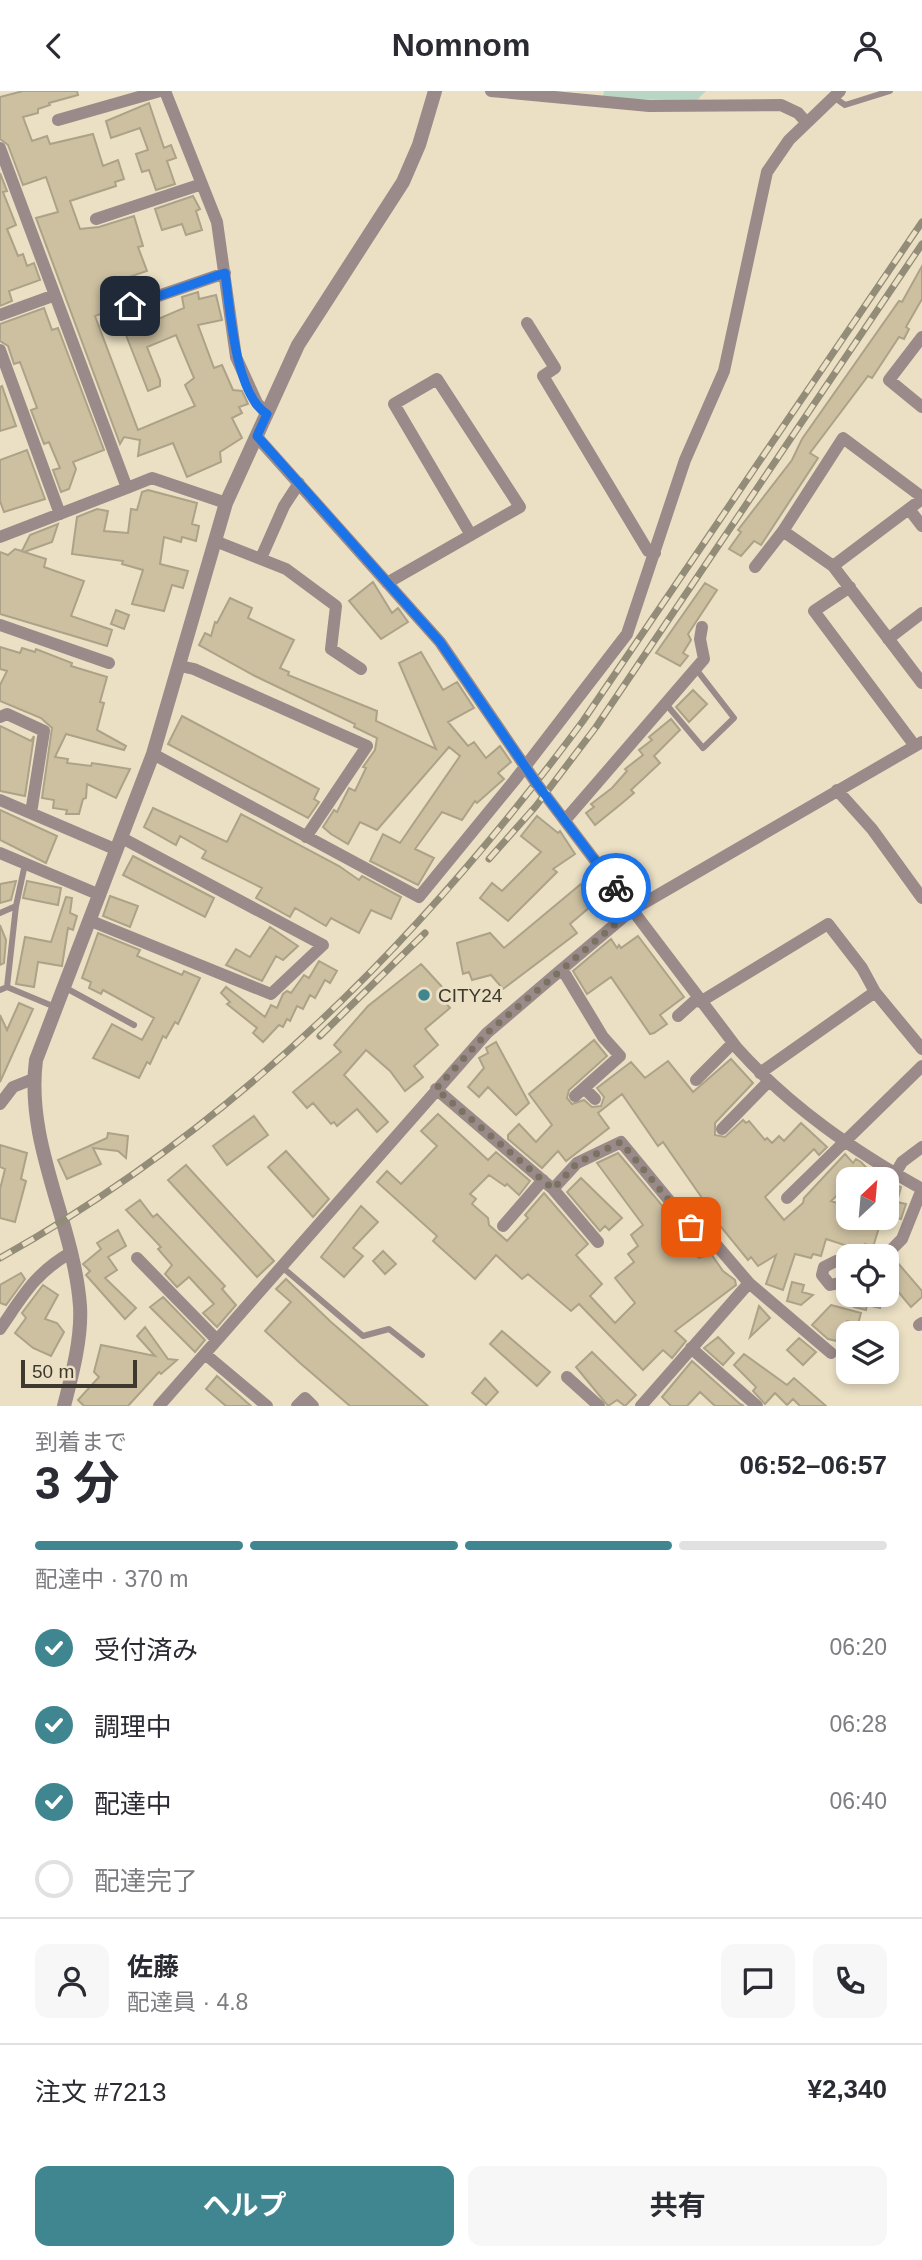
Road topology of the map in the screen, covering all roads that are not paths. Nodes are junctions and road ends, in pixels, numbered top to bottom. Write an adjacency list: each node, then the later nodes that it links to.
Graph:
1 (160, 91): 7 (street)
2 (165, 91): 10 (street)
3 (435, 91): 20 (street)
4 (491, 91): 8 (street)
5 (890, 91): 6 (lane)
6 (837, 94): 8 (street)
7 (58, 120)
8 (806, 122): 33 (street)
9 (0, 148): 13 (street)
10 (202, 184): 11 (street); 12 (street)
11 (96, 219)
12 (225, 273): 14 (street); 20 (street)
13 (55, 295): 15 (street); 23 (street)
14 (130, 306)
15 (0, 315)
16 (527, 323): 33 (street)
17 (922, 337): 19 (street)
18 (0, 350): 27 (street)
19 (922, 407)
20 (267, 414): 21 (street)
21 (257, 436): 22 (street); 25 (street)
22 (299, 483): 34 (street); 37 (street)
23 (127, 488): 25 (street); 27 (street)
24 (922, 498): 26 (street); 29 (street)
25 (226, 503): 32 (street)
26 (909, 509): 28 (street); 35 (street)
27 (60, 514): 31 (street)
28 (922, 526)
29 (783, 531): 35 (street); 36 (street)
30 (471, 535): 30 (street); 37 (street)
31 (0, 536)
32 (215, 541): 34 (street); 44 (street)
33 (655, 553): 52 (street)
34 (261, 558): 45 (street)
35 (834, 566): 38 (street)
36 (755, 567)
37 (387, 583): 52 (street)
38 (850, 587): 42 (street); 50 (street)
39 (922, 613): 42 (street)
40 (0, 625): 43 (street)
41 (702, 627): 46 (street)
42 (888, 639): 47 (street)
43 (109, 663)
44 (180, 666): 51 (street); 57 (street)
45 (361, 669)
46 (696, 669): 48 (street); 48 (lane)
47 (922, 683)
48 (666, 704): 56 (street)
49 (0, 717): 55 (street)
50 (918, 744): 53 (street)
51 (153, 754): 57 (street); 58 (street)
52 (526, 766): 56 (street); 57 (street)
53 (837, 790): 62 (street); 64 (street)
54 (0, 800): 55 (street)
55 (31, 813): 58 (street)
56 (566, 819): 64 (street)
57 (306, 837)
58 (120, 844): 61 (street); 66 (street)
59 (0, 853): 60 (street)
60 (25, 864): 61 (street); 63 (lane)
61 (100, 895): 66 (street)
62 (922, 898)
63 (16, 906): 65 (lane); 69 (lane)
64 (632, 910): 67 (street); 71 (street)
65 (0, 913)
66 (91, 921): 68 (street)
67 (562, 969): 81 (street); 82 (street)
68 (64, 987): 72 (street); 74 (lane)
69 (3, 989): 72 (lane)
70 (875, 992): 71 (street); 76 (street); 78 (street)
71 (699, 1000): 73 (street); 75 (street)
72 (55, 1007): 79 (street)
73 (678, 1016)
74 (134, 1025)
75 (733, 1043): 78 (street); 80 (street)
76 (922, 1048)
77 (922, 1066): 85 (street)
78 (764, 1077): 84 (street); 85 (street)
79 (33, 1079): 83 (street); 96 (street)
80 (696, 1080)
81 (436, 1089): 90 (street); 99 (street)
82 (595, 1099)
83 (0, 1103)
84 (722, 1129)
85 (842, 1141): 87 (street); 92 (street)
86 (922, 1147): 88 (street)
87 (884, 1167)
88 (899, 1167)
89 (900, 1177): 91 (street)
90 (548, 1184): 93 (street); 94 (street); 100 (street)
91 (922, 1189): 95 (street)
92 (787, 1198)
93 (503, 1226)
94 (598, 1242)
95 (897, 1244)
96 (71, 1253): 102 (street); 110 (street)
97 (137, 1258): 103 (street)
98 (836, 1261): 101 (street)
99 (282, 1267): 103 (street); 107 (lane)
100 (749, 1283): 104 (street); 105 (street)
101 (836, 1284)
102 (0, 1329)
103 (217, 1340): 106 (street)
104 (691, 1347): 109 (street); 116 (street)
105 (831, 1353)
106 (205, 1354): 111 (street); 112 (street)
107 (422, 1355)
108 (567, 1377): 115 (street)
109 (648, 1403)
110 (64, 1406)
111 (159, 1406)
112 (267, 1406)
113 (297, 1406): 114 (street)
114 (313, 1406)
115 (599, 1406)
116 (757, 1406)

